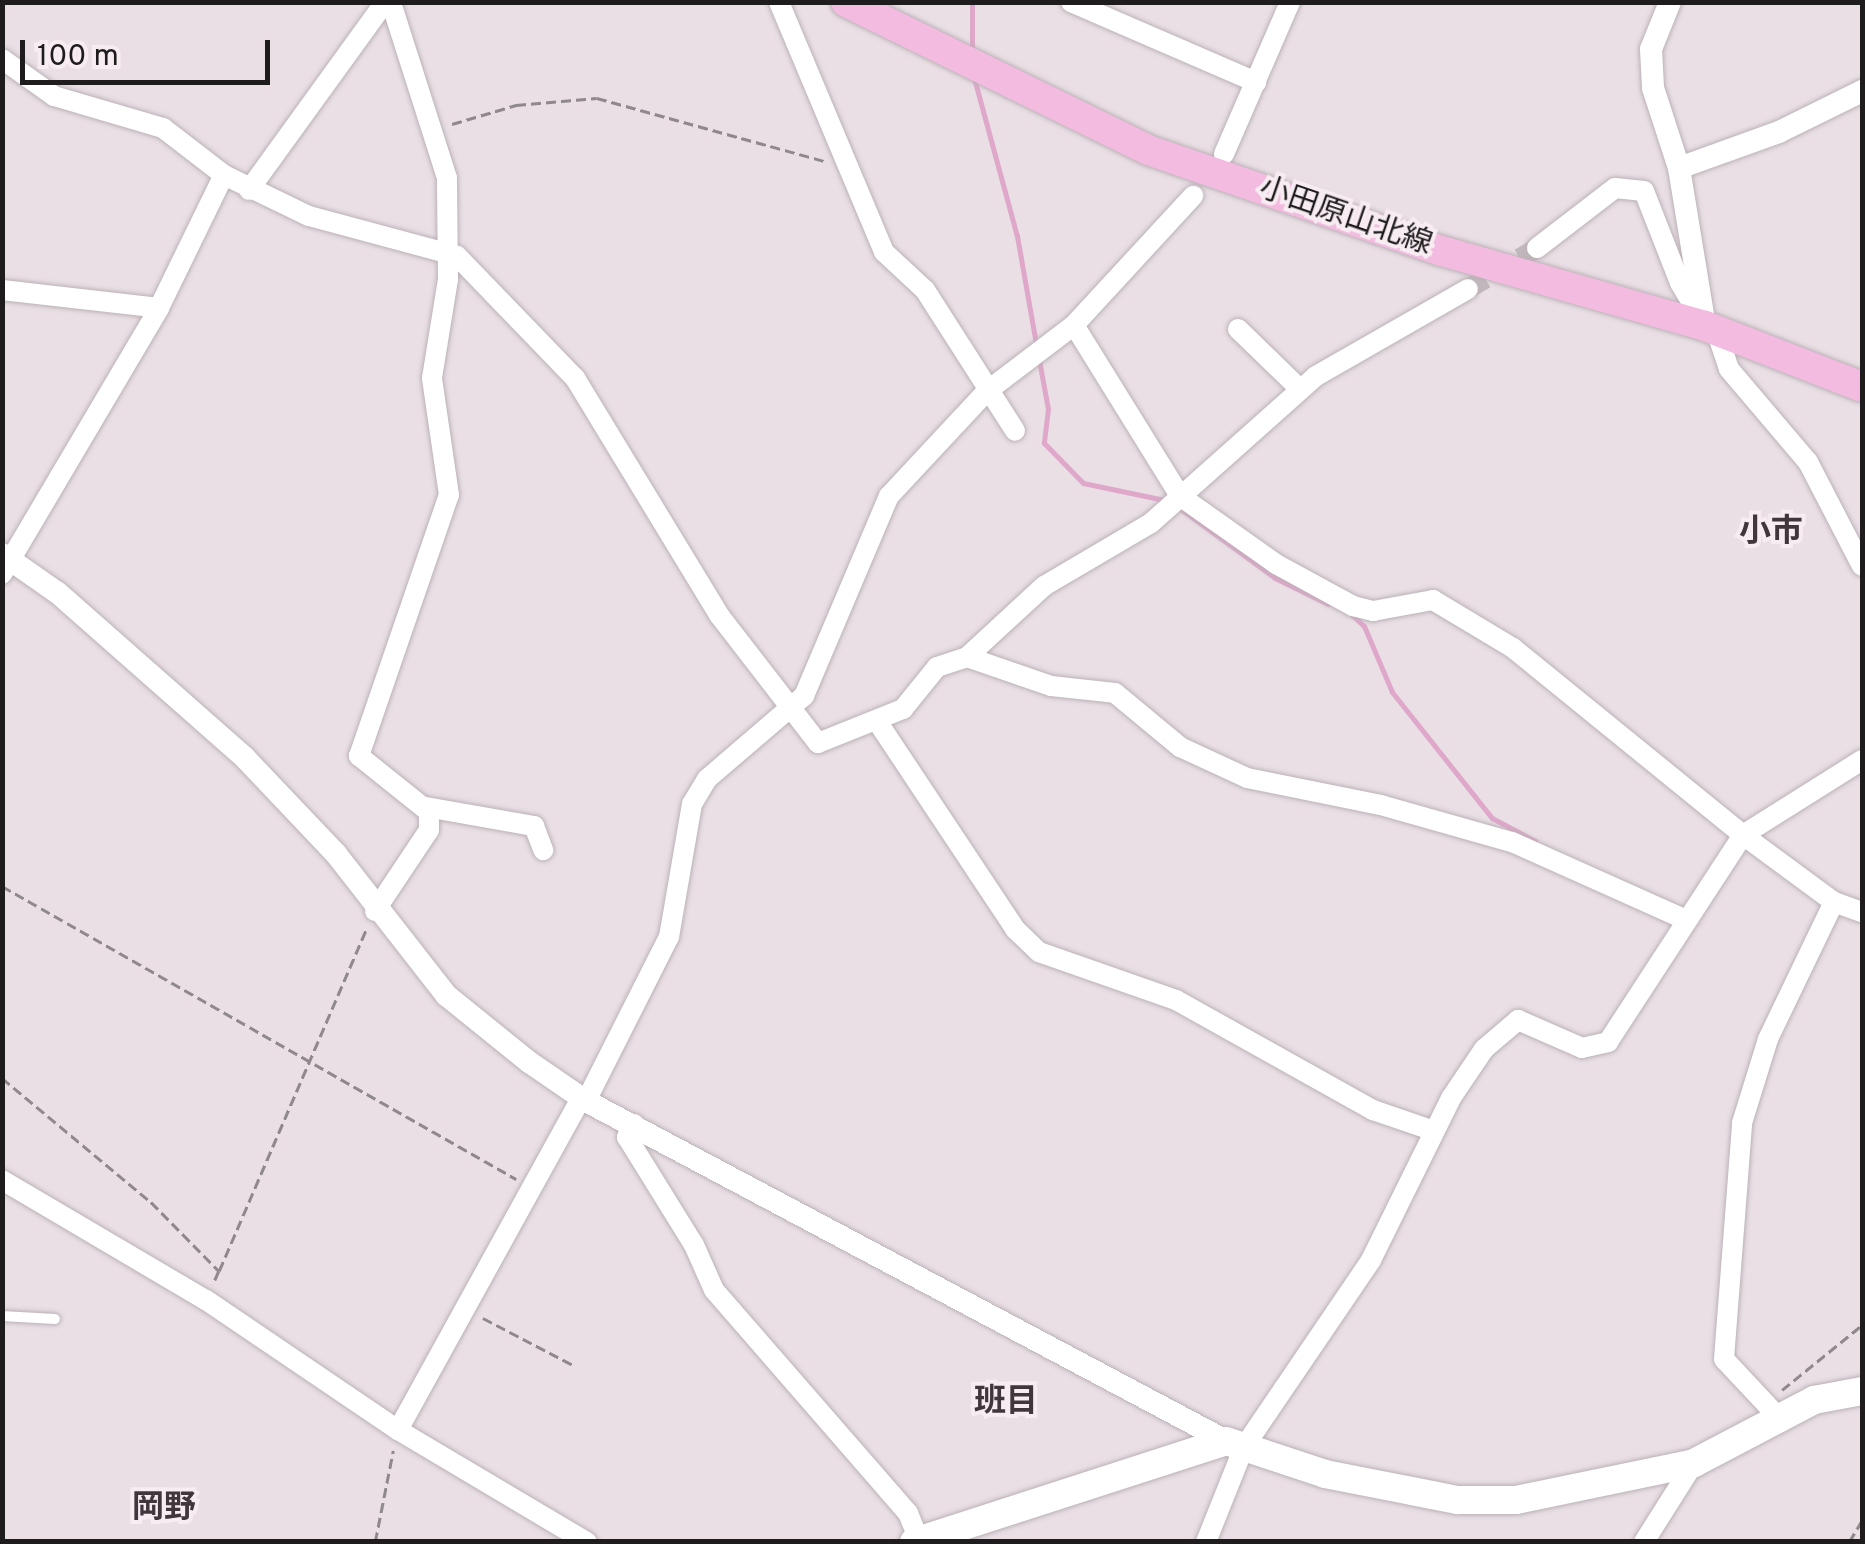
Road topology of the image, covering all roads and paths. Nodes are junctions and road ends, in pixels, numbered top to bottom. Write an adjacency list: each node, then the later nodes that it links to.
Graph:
1 (388, 2): 10 (street); 15 (street)
2 (779, 2): 12 (street)
3 (846, 2): 23 (main road, 小田原山北線)
4 (1072, 2): 8 (street)
5 (1290, 2): 8 (street)
6 (1670, 2): 13 (street)
7 (2, 60): 14 (street)
8 (1256, 82): 11 (street)
9 (1862, 91): 13 (street)
10 (434, 130): 12 (path); 18 (street)
11 (1224, 154)
12 (843, 166): 27 (street)
13 (1679, 168): 23 (street)
14 (224, 175): 15 (street); 21 (street)
15 (249, 190): 18 (street)
16 (1193, 196): 22 (street)
17 (1537, 248): 23 (street)
18 (449, 250): 33 (street); 36 (street)
19 (1468, 289): 26 (street)
20 (2, 290): 21 (street)
21 (159, 308): 30 (street)
22 (1074, 325): 27 (street); 29 (street)
23 (1711, 328): 25 (main road, 小田原山北線); 31 (street)
24 (1238, 329): 26 (street)
25 (1862, 387)
26 (1300, 389): 29 (street)
27 (986, 392): 28 (street); 33 (street)
28 (1015, 431)
29 (1180, 496): 32 (street); 37 (street)
30 (6, 562): 41 (street)
31 (1862, 566)
32 (968, 657): 34 (street); 43 (street)
33 (786, 709): 34 (street); 46 (street)
34 (877, 721): 48 (street)
35 (1862, 760): 37 (street)
36 (426, 808): 38 (street); 41 (street)
37 (1743, 834): 40 (street); 43 (street)
38 (543, 850)
39 (2, 886): 44 (path)
40 (1834, 902): 42 (street); 59 (street)
41 (375, 911): 44 (path); 46 (street)
42 (1862, 912)
43 (1686, 920): 48 (street)
44 (308, 1061): 50 (path); 51 (path)
45 (2, 1078): 51 (path)
46 (584, 1100): 47 (street); 50 (street)
47 (634, 1124): 61 (street); 64 (street)
48 (1434, 1132): 61 (street)
49 (2, 1180): 52 (street)
50 (531, 1187): 53 (street)
51 (219, 1271): 52 (path)
52 (206, 1300): 60 (street)
53 (464, 1308): 57 (path); 60 (street)
54 (2, 1316): 55 (lane)
55 (55, 1319)
56 (1862, 1324): 59 (path)
57 (574, 1366)
58 (1862, 1391): 59 (main road)
59 (1773, 1412): 62 (main road)
60 (398, 1430): 65 (path); 66 (street)
61 (1235, 1444): 62 (main road); 64 (main road); 67 (street)
62 (1694, 1463): 68 (street)
63 (1862, 1520): 69 (path)
64 (918, 1541)
65 (374, 1542)
66 (588, 1542)
67 (1206, 1542)
68 (1644, 1542)
69 (1849, 1542)

